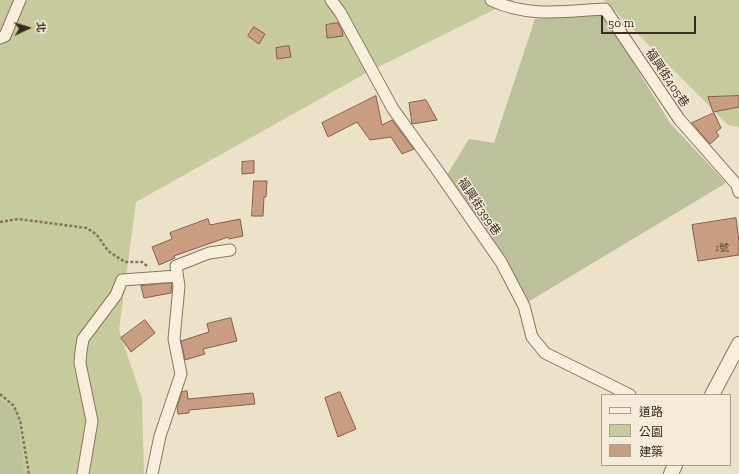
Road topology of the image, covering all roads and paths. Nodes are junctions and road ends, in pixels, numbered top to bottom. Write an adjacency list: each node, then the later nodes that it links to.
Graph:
1 (20, 0): 4 (street)
2 (331, 0): 12 (street, 福興街399巷)
3 (491, 0): 5 (street, 福興街405巷)
4 (0, 38)
5 (739, 192)
6 (0, 222): 9 (path)
7 (230, 250): 8 (street)
8 (177, 276): 9 (street); 16 (street)
9 (157, 278): 15 (street)
10 (739, 344): 13 (street)
11 (0, 394): 14 (path)
12 (628, 394)
13 (713, 394)
14 (28, 474)
15 (83, 474)
16 (152, 474)

